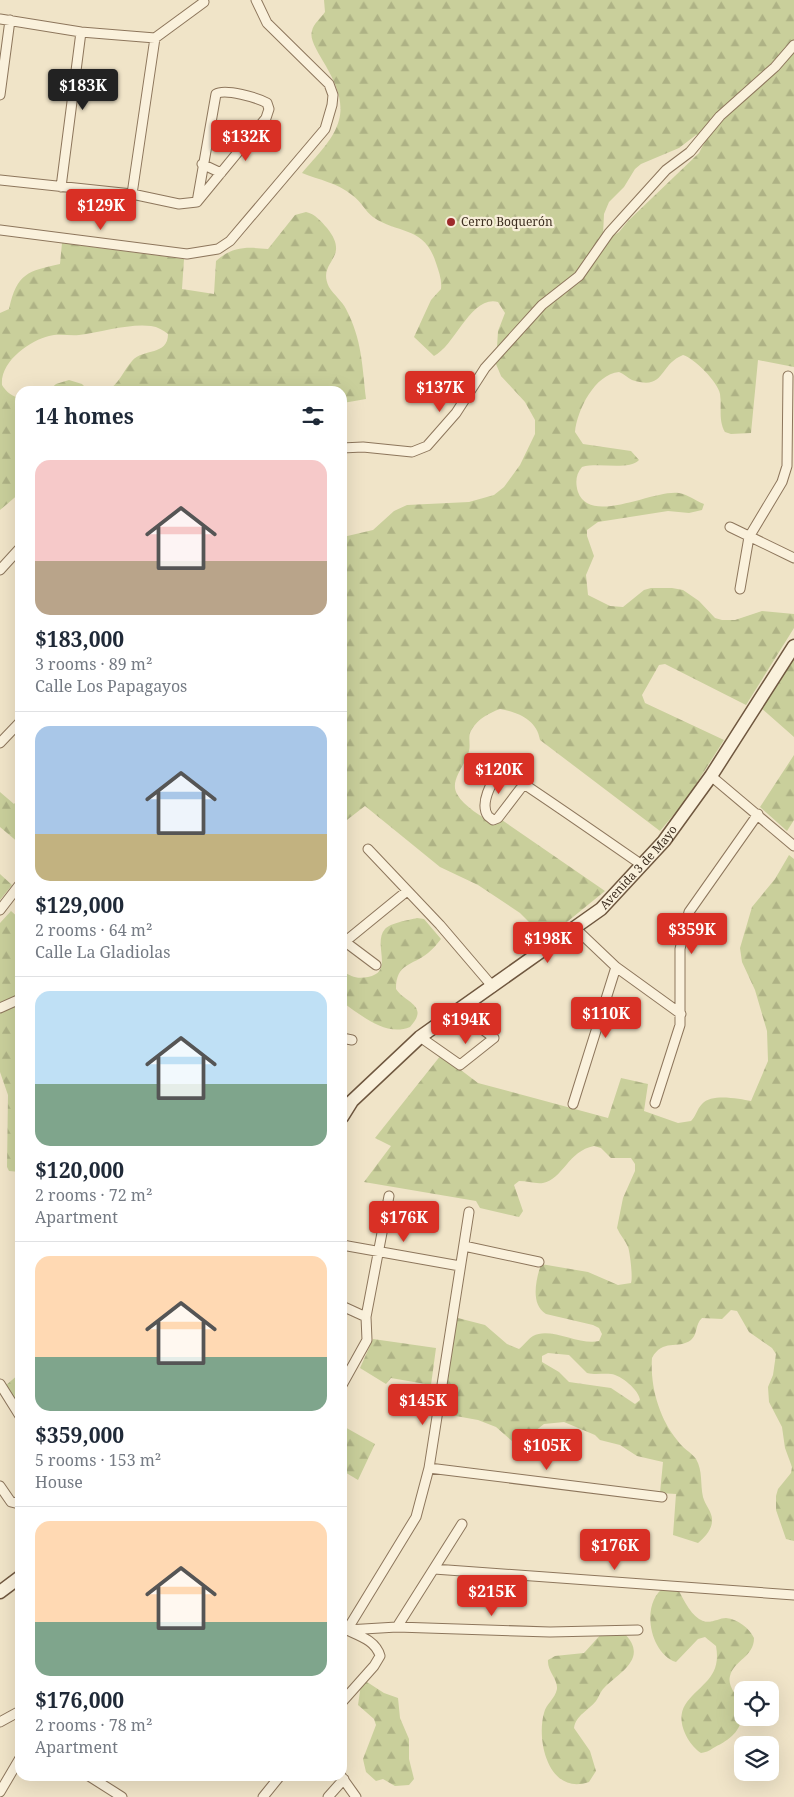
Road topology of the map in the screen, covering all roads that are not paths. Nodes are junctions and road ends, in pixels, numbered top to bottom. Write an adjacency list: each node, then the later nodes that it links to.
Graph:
1 (256, 0): 15 (street)
2 (204, 2): 6 (street)
3 (0, 19): 4 (street)
4 (10, 20): 5 (street); 8 (street)
5 (81, 32): 6 (street); 12 (street)
6 (155, 38): 13 (street)
7 (794, 45): 17 (street)
8 (0, 95)
9 (202, 164): 10 (street); 10 (street); 14 (street)
10 (221, 173): 14 (street)
11 (0, 180): 12 (street)
12 (61, 187): 13 (street)
13 (132, 194): 14 (street)
14 (197, 202)
15 (0, 230)
16 (788, 376): 19 (street)
17 (347, 448)
18 (730, 527): 19 (street)
19 (749, 537): 21 (street); 23 (street)
20 (15, 554): 22 (street)
21 (794, 558)
22 (0, 570)
23 (740, 589)
24 (794, 646): 27 (street, Avenida 3 de Mayo)
25 (15, 727): 26 (street)
26 (0, 743)
27 (711, 776): 29 (street); 32 (street, Avenida 3 de Mayo)
28 (524, 784): 28 (street); 32 (street)
29 (758, 814): 30 (street); 43 (street)
30 (794, 846)
31 (368, 849): 34 (street)
32 (642, 865): 36 (street, Avenida 3 de Mayo)
33 (15, 890): 35 (street)
34 (407, 892): 37 (street); 39 (street)
35 (0, 910)
36 (575, 928): 38 (street); 39 (street, Avenida 3 de Mayo)
37 (376, 965)
38 (616, 967): 43 (street); 46 (street)
39 (493, 987): 42 (street, Avenida 3 de Mayo)
40 (15, 1001): 41 (street)
41 (0, 1008)
42 (457, 1010): 44 (street, Avenida 3 de Mayo); 44 (street)
43 (681, 1014): 45 (street)
44 (420, 1037): 47 (street, Avenida 3 de Mayo)
45 (655, 1103)
46 (573, 1104)
47 (347, 1107)
48 (389, 1196): 52 (street)
49 (469, 1212): 51 (street)
50 (347, 1246): 52 (street)
51 (464, 1246): 53 (street); 54 (street)
52 (380, 1251): 54 (street); 56 (street)
53 (539, 1262)
54 (460, 1266): 60 (street)
55 (347, 1308): 56 (street)
56 (366, 1317): 57 (street)
57 (347, 1376)
58 (0, 1384): 59 (street)
59 (15, 1408)
60 (429, 1468): 62 (street); 69 (street)
61 (0, 1486): 63 (street)
62 (662, 1497)
63 (15, 1503)
64 (462, 1524): 65 (street)
65 (434, 1569): 68 (street); 70 (street)
66 (15, 1581): 67 (street)
67 (0, 1592)
68 (794, 1595)
69 (347, 1625)
70 (397, 1626): 71 (street); 73 (street)
71 (347, 1628)
72 (347, 1629): 74 (street)
73 (638, 1630)
74 (347, 1696)
75 (15, 1714): 76 (street)
76 (0, 1722)
77 (15, 1767): 82 (street)
78 (97, 1781): 84 (street)
79 (276, 1781): 85 (street)
80 (340, 1781): 86 (street)
81 (344, 1781): 87 (street)
82 (0, 1793): 83 (street)
83 (6, 1797)
84 (122, 1797)
85 (263, 1797)
86 (328, 1797)
87 (356, 1797)

